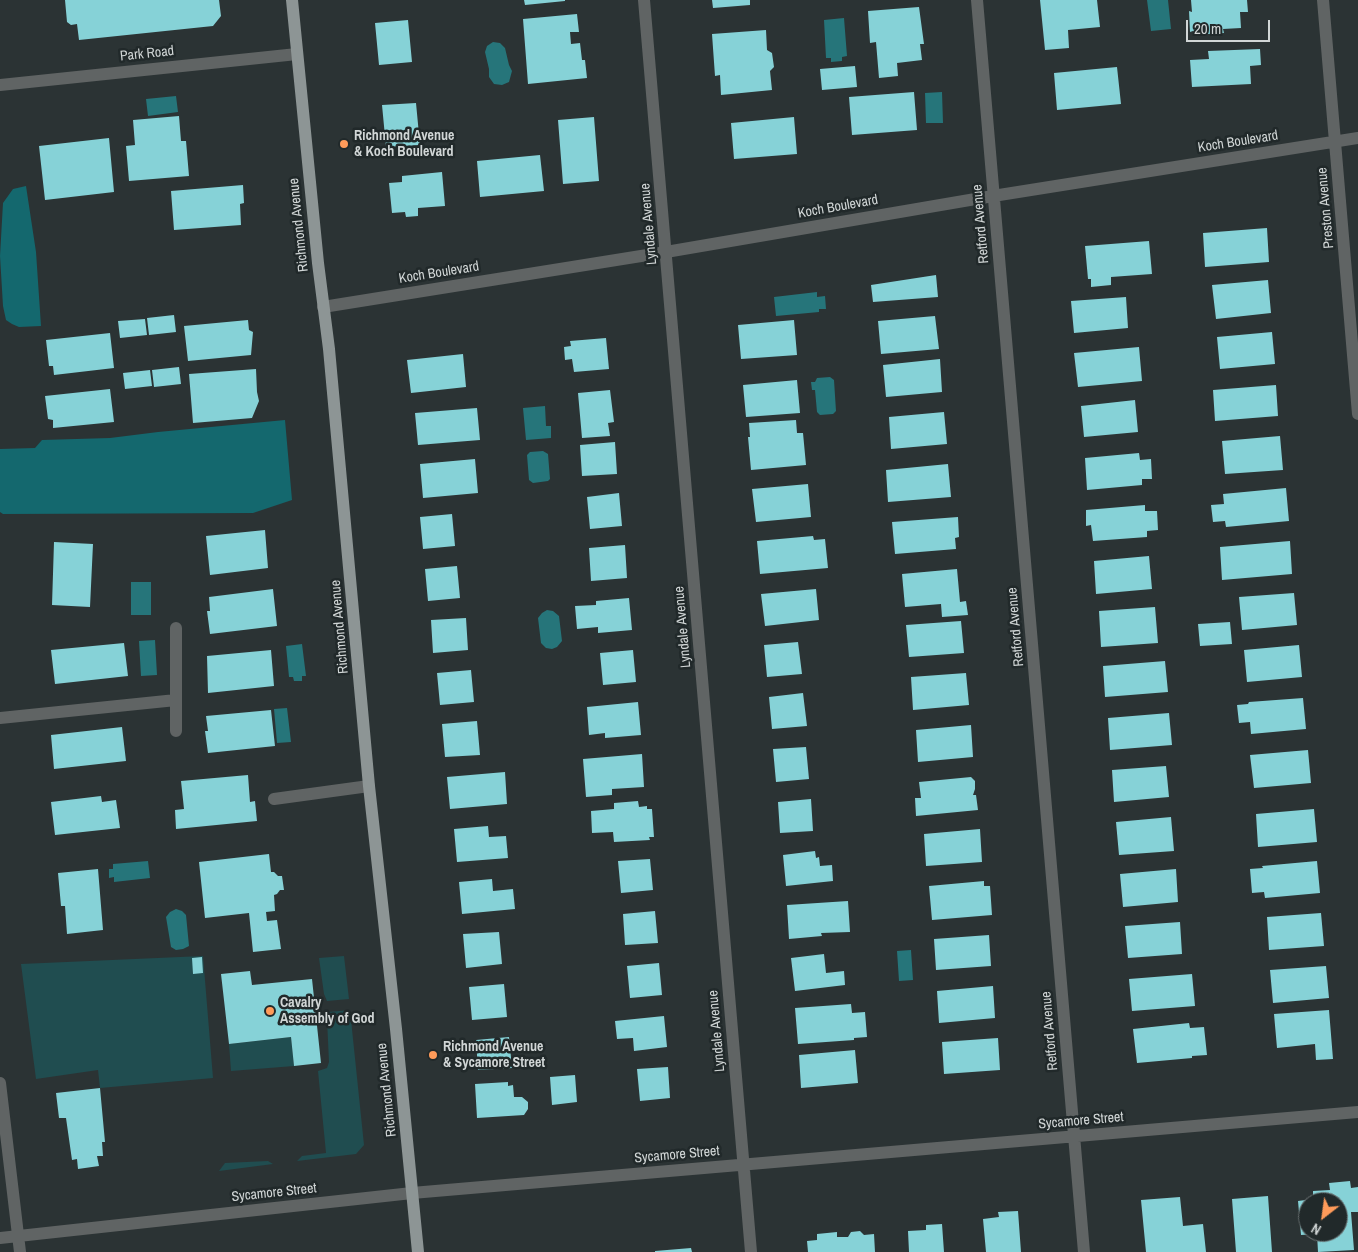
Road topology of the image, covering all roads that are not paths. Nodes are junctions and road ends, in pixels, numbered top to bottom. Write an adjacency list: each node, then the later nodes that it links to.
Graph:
1 (292, 0): 5 (main road, Richmond Avenue)
2 (644, 0): 10 (street, Lyndale Avenue)
3 (977, 0): 9 (street, Retford Avenue)
4 (1323, 0): 8 (street, Preston Avenue)
5 (297, 54): 6 (street, Park Road); 11 (main road, Richmond Avenue)
6 (0, 85)
7 (1358, 138): 8 (street, Koch Boulevard)
8 (1335, 142): 9 (street, Koch Boulevard); 12 (street, Preston Avenue)
9 (993, 196): 10 (street, Koch Boulevard); 21 (street, Retford Avenue)
10 (666, 252): 11 (street, Koch Boulevard); 22 (street, Lyndale Avenue)
11 (323, 307): 17 (main road, Richmond Avenue)
12 (1358, 414)
13 (176, 628): 14 (street)
14 (176, 700): 15 (street); 16 (street)
15 (0, 718)
16 (176, 730)
17 (369, 786): 18 (street); 23 (main road, Richmond Avenue)
18 (274, 799)
19 (0, 1083): 24 (street)
20 (1358, 1112): 21 (street, Sycamore Street)
21 (1075, 1137): 22 (street, Sycamore Street); 29 (street, Retford Avenue)
22 (744, 1164): 23 (street, Sycamore Street); 28 (street, Lyndale Avenue)
23 (412, 1193): 24 (street, Sycamore Street); 27 (main road, Richmond Avenue)
24 (18, 1235): 25 (street, Sycamore Street); 26 (street)
25 (0, 1238)
26 (20, 1252)
27 (418, 1252)
28 (751, 1252)
29 (1084, 1252)

